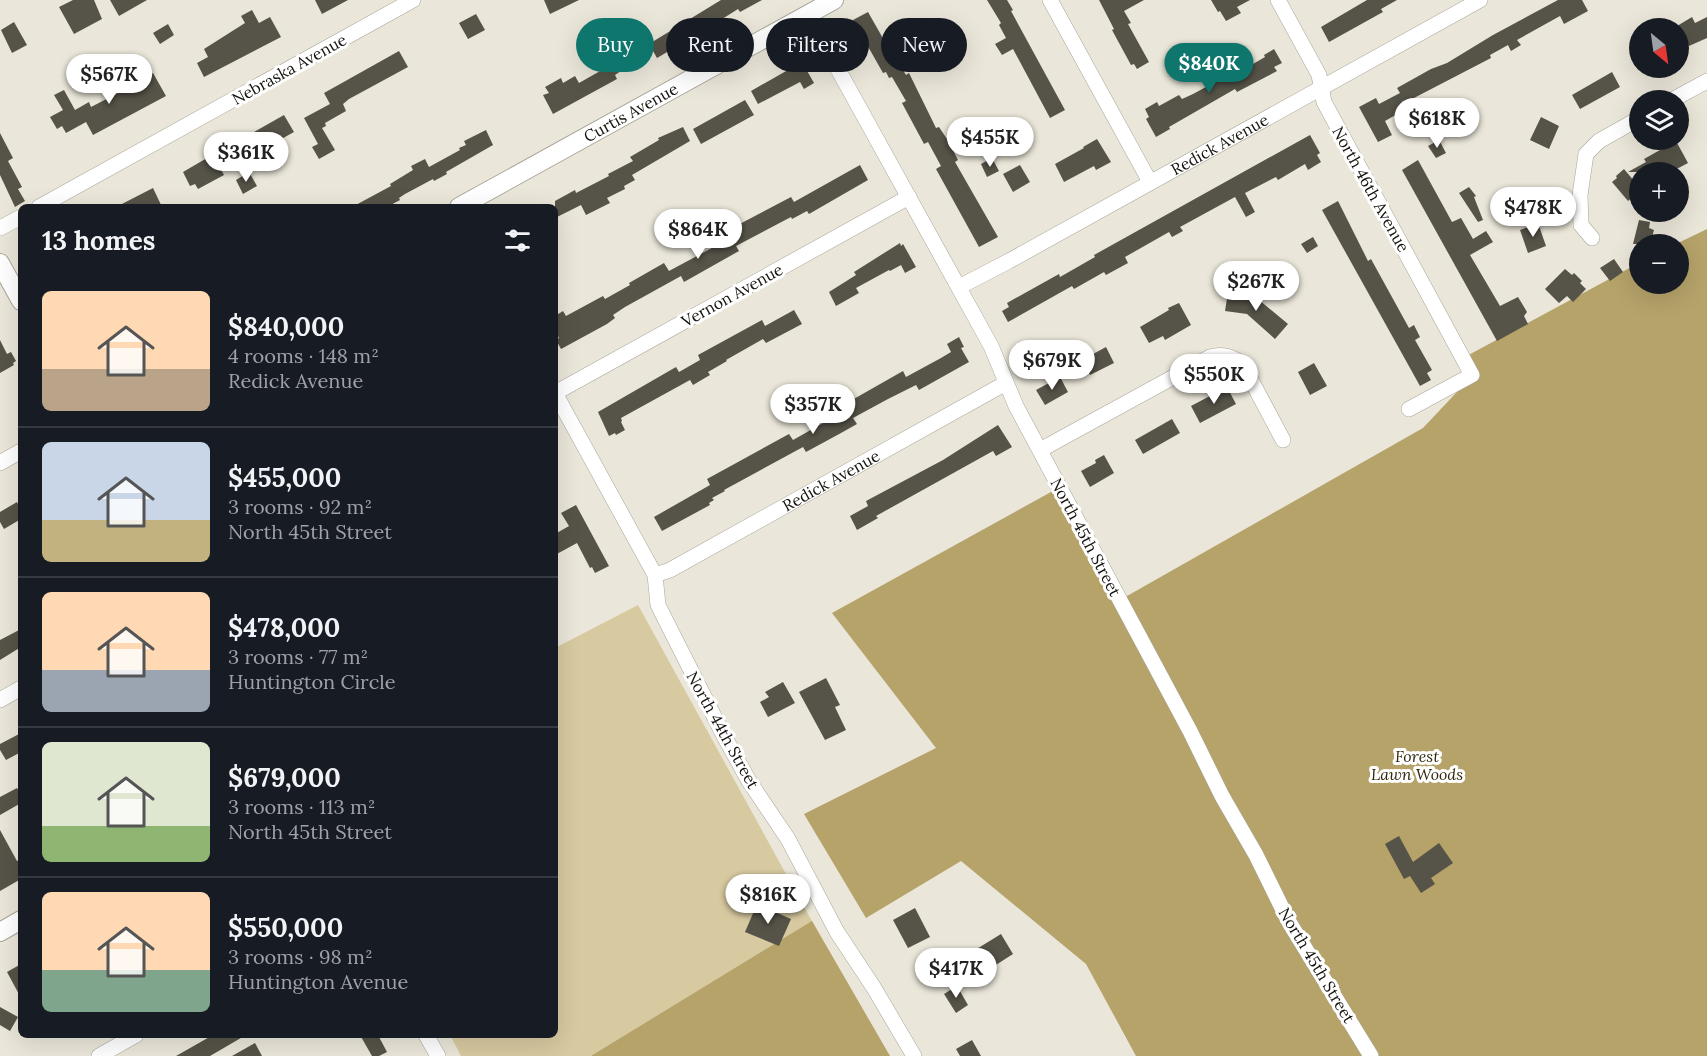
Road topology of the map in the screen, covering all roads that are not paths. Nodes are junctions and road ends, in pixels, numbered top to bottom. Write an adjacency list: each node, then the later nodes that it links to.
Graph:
1 (413, 0): 13 (street, Nebraska Avenue)
2 (834, 0): 6 (street, Curtis Avenue)
3 (1050, 0): 11 (street)
4 (1278, 0): 8 (street, North 46th Avenue)
5 (1480, 0): 8 (street, Redick Avenue)
6 (808, 15): 12 (street, North 45th Street); 14 (street, Curtis Avenue)
7 (1707, 81): 9 (street)
8 (1321, 88): 11 (street, Redick Avenue); 24 (street, North 46th Avenue)
9 (1689, 91)
10 (1629, 124): 17 (street)
11 (1150, 182): 19 (street, Redick Avenue)
12 (909, 198): 19 (street, North 45th Street); 22 (street, Vernon Avenue)
13 (44, 204)
14 (464, 204)
15 (18, 219): 16 (street)
16 (0, 228)
17 (1592, 238)
18 (0, 263): 20 (street)
19 (958, 287): 21 (street, North 45th Street)
20 (18, 296)
21 (1006, 383): 26 (street, North 45th Street); 29 (street, Redick Avenue)
22 (558, 391)
23 (558, 398): 29 (street, North 44th Street)
24 (1409, 409)
25 (1283, 440): 26 (street)
26 (1040, 450): 39 (street, North 45th Street)
27 (18, 453): 28 (street)
28 (0, 463)
29 (655, 575): 38 (street, North 44th Street)
30 (18, 690): 31 (street)
31 (0, 700)
32 (18, 922): 33 (street)
33 (0, 932)
34 (131, 1038): 36 (street)
35 (428, 1038): 37 (street)
36 (99, 1056)
37 (438, 1056)
38 (914, 1056)
39 (1371, 1056)

